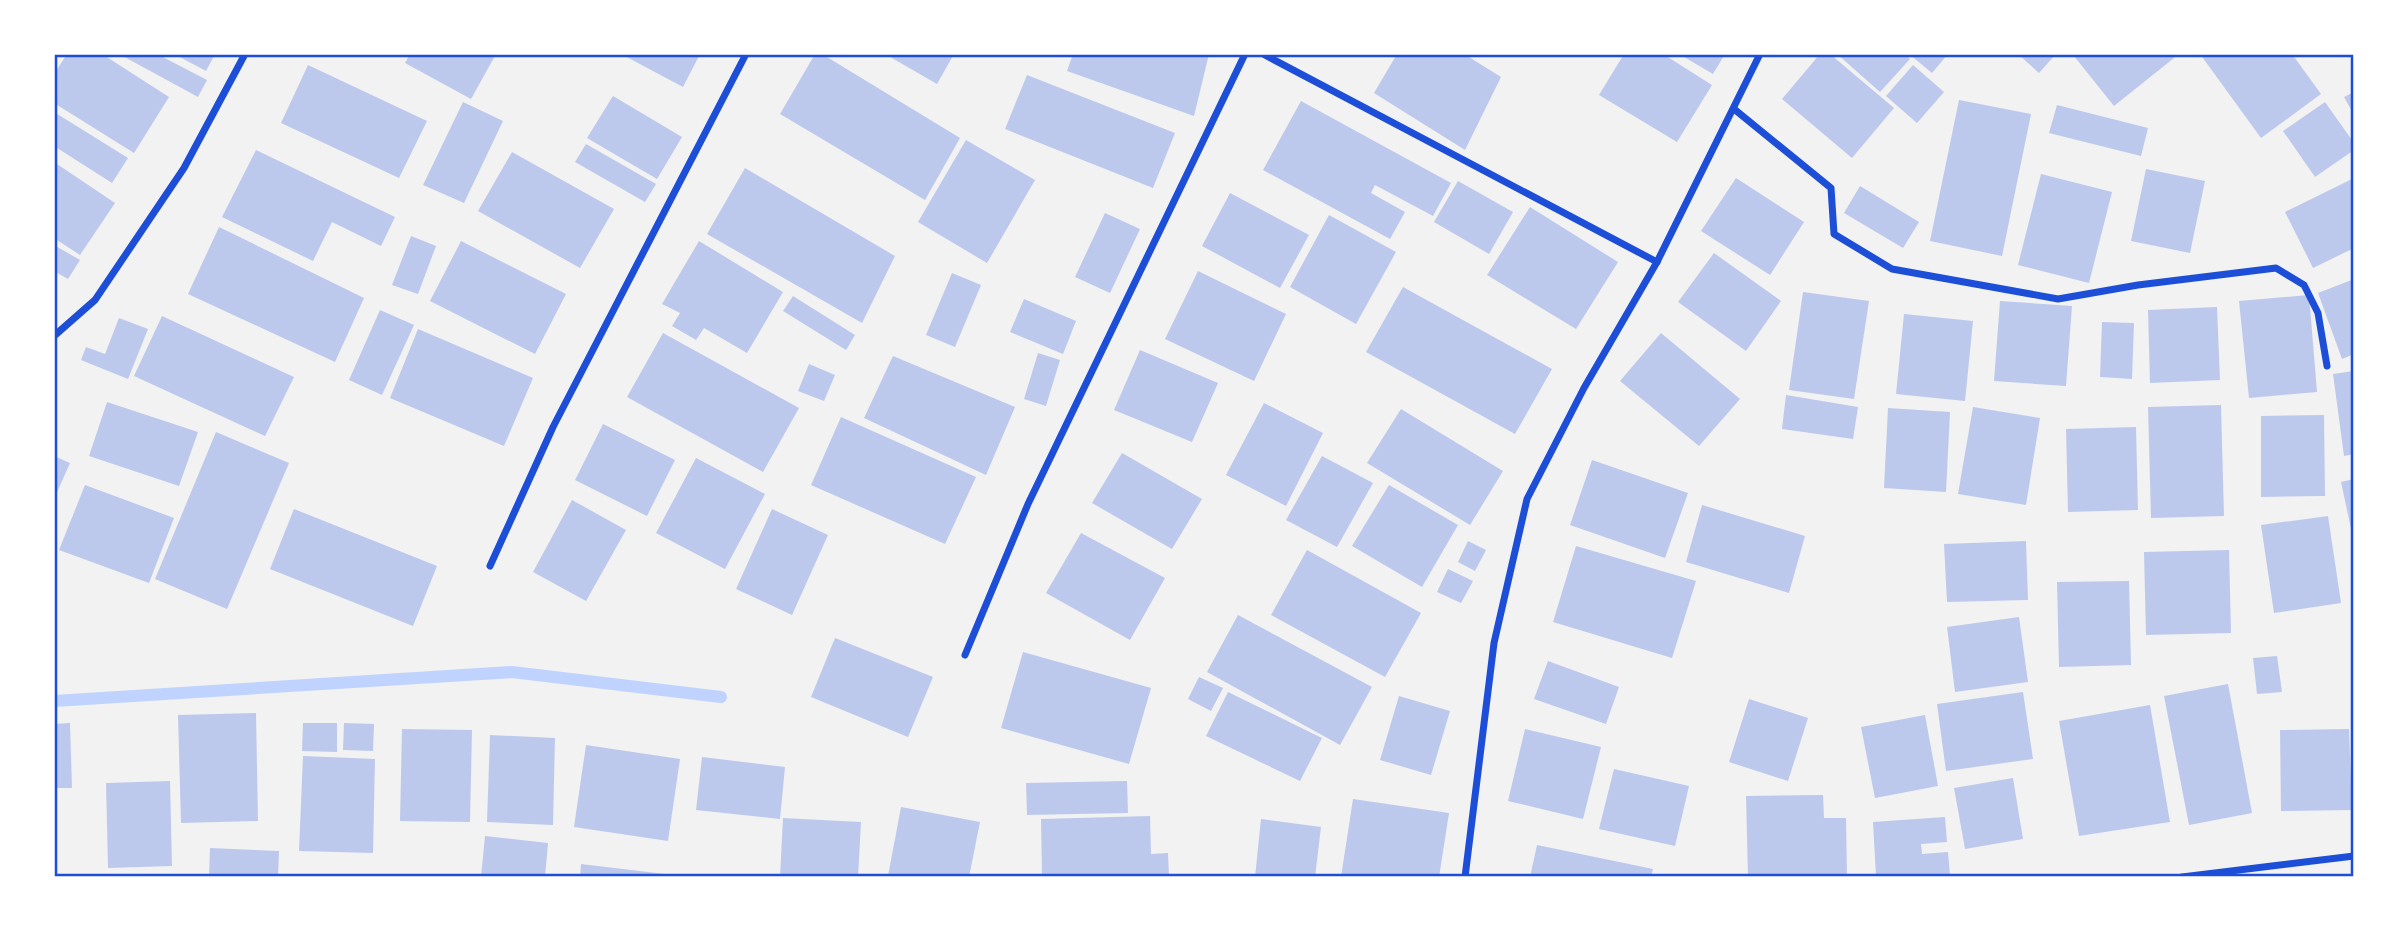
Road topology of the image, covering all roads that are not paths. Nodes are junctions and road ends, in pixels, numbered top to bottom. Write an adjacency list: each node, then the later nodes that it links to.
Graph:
1 (245, 54): 8 (street)
2 (746, 54): 10 (street)
3 (1245, 54): 11 (street)
4 (1262, 54): 7 (street)
5 (1760, 54): 6 (street)
6 (1734, 108): 7 (street); 9 (street)
7 (1657, 262): 13 (street)
8 (54, 336)
9 (2327, 366)
10 (491, 566)
11 (965, 655)
12 (2354, 856): 14 (street)
13 (1465, 877)
14 (2182, 877)

